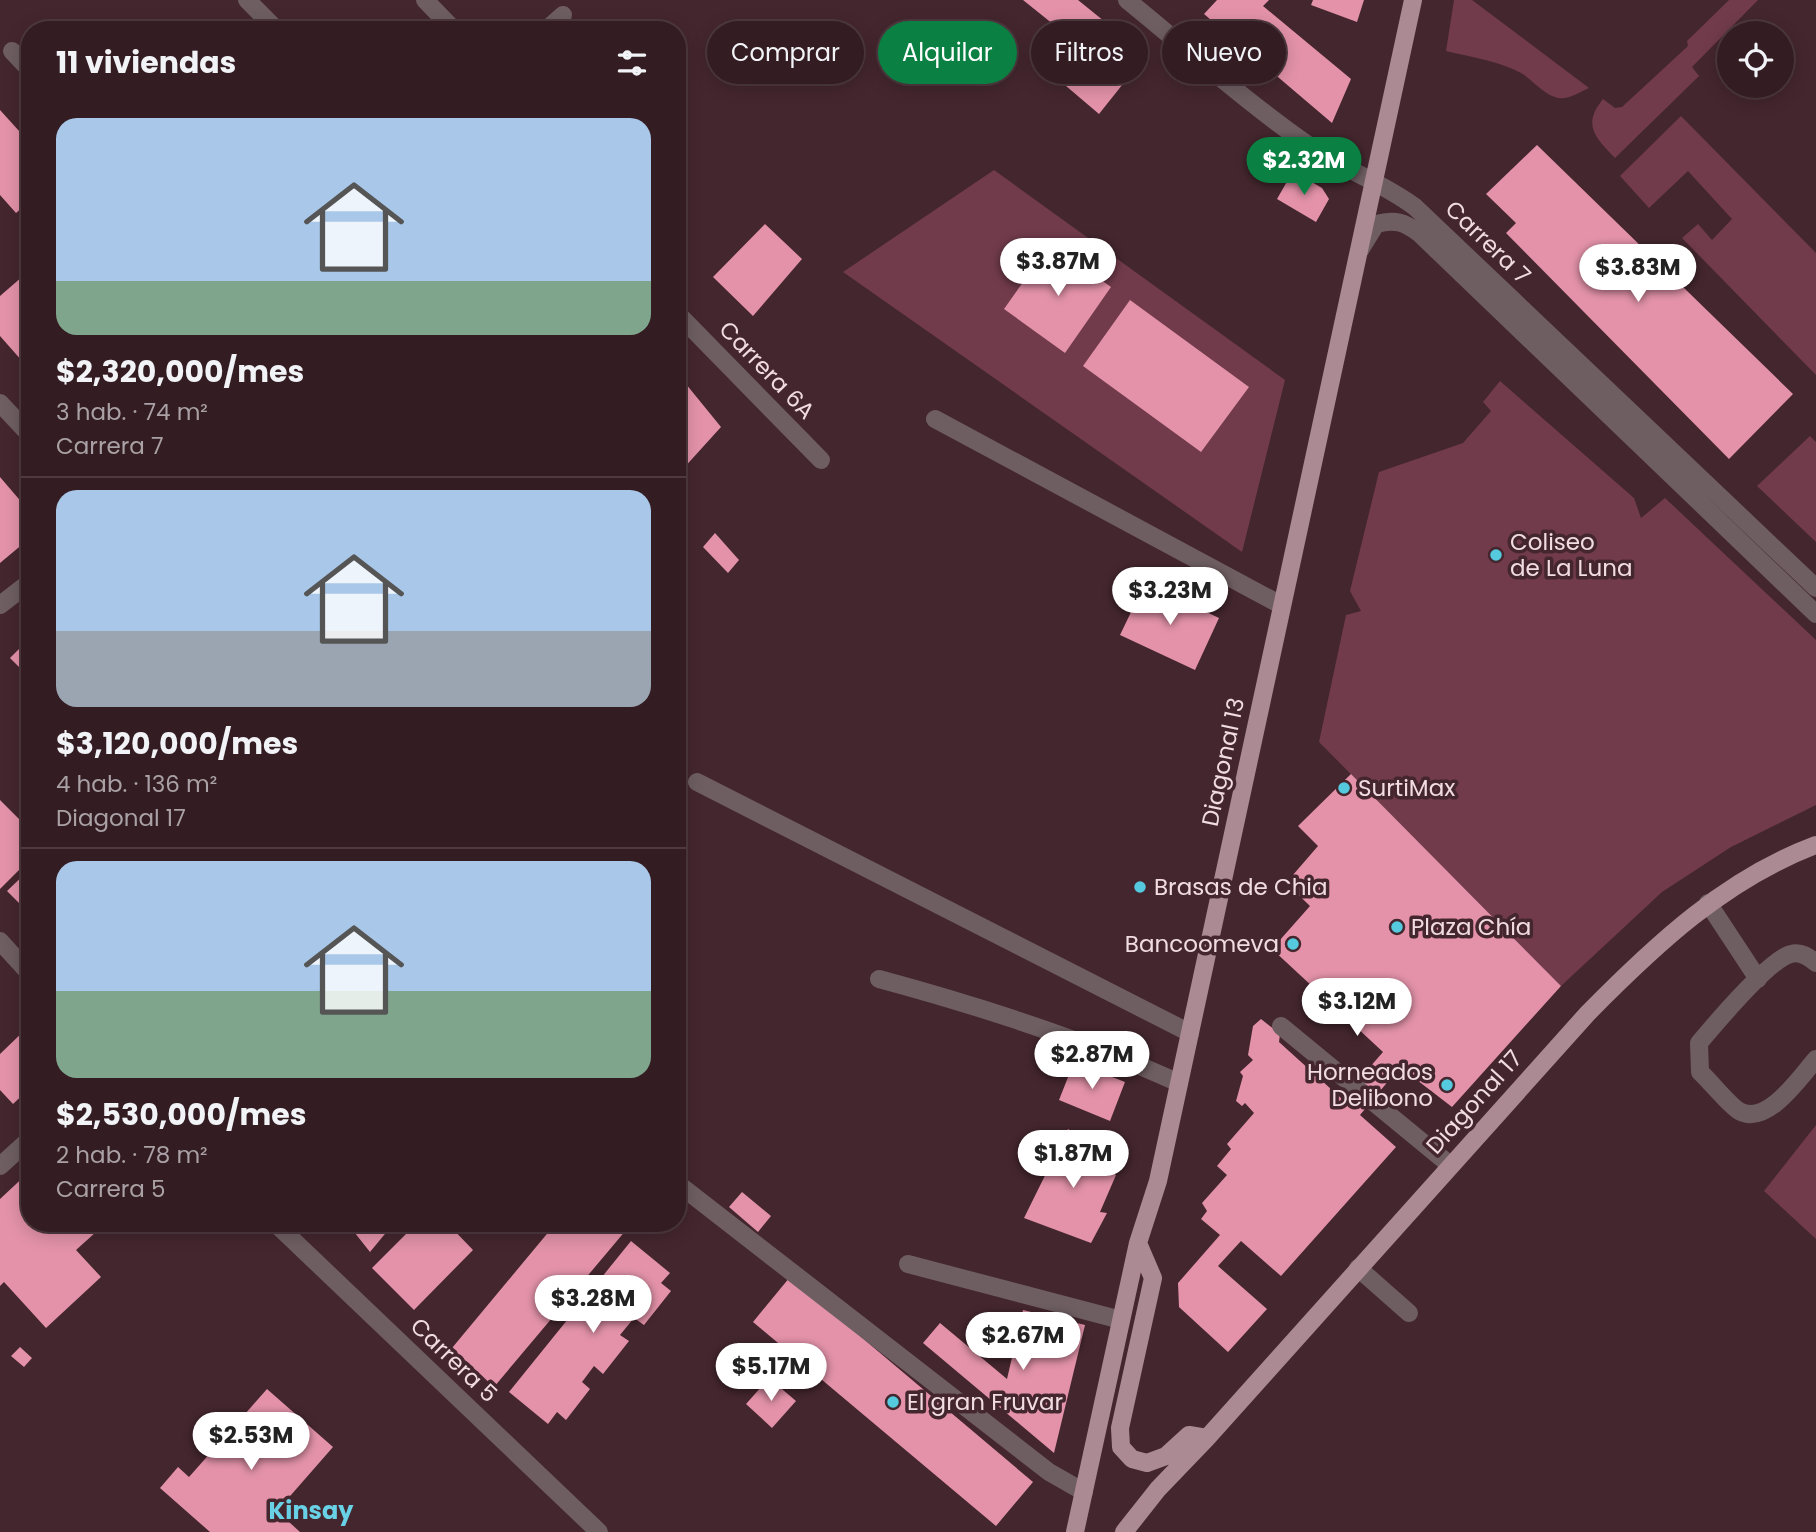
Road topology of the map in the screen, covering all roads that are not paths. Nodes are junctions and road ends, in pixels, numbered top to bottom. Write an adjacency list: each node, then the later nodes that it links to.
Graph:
1 (247, 0): 6 (street)
2 (425, 0): 7 (street)
3 (1126, 0): 11 (street, Carrera 7)
4 (1413, 0): 11 (main road, Diagonal 13)
5 (563, 15): 8 (street)
6 (268, 21)
7 (445, 21)
8 (556, 21)
9 (12, 51): 10 (street)
10 (21, 60)
11 (1375, 183): 12 (main road, Diagonal 13); 18 (street, Carrera 7)
12 (1358, 253): 21 (main road, Diagonal 13); 22 (street, Carrera 7)
13 (686, 322): 17 (street, Carrera 6A)
14 (0, 403): 16 (street)
15 (935, 419): 21 (street)
16 (21, 425)
17 (821, 460)
18 (1816, 588)
19 (21, 590): 20 (street)
20 (0, 605)
21 (1282, 605): 32 (main road, Diagonal 13)
22 (1816, 614)
23 (697, 782): 32 (street)
24 (1816, 845): 25 (main road, Diagonal 17)
25 (1708, 903): 30 (street); 36 (main road, Diagonal 17)
26 (0, 941): 28 (street)
27 (1816, 963): 30 (street)
28 (21, 964)
29 (879, 979): 34 (street)
30 (1759, 979): 33 (street)
31 (1281, 1026): 36 (street)
32 (1190, 1033): 34 (main road, Diagonal 13)
33 (1816, 1059)
34 (1179, 1083): 40 (main road, Diagonal 13)
35 (21, 1147): 37 (street)
36 (1450, 1165): 42 (main road, Diagonal 17)
37 (0, 1166)
38 (686, 1190): 46 (street)
39 (284, 1232): 47 (street, Carrera 5)
40 (1138, 1243): 44 (main road, Diagonal 13); 45 (main road)
41 (908, 1264): 44 (street)
42 (1358, 1268): 43 (street); 45 (main road, Diagonal 17)
43 (1409, 1313)
44 (1121, 1320): 46 (main road, Diagonal 13)
45 (1207, 1438): 49 (main road)
46 (1084, 1492): 48 (main road, Diagonal 13)
47 (589, 1529)
48 (1075, 1532)
49 (1124, 1532)

